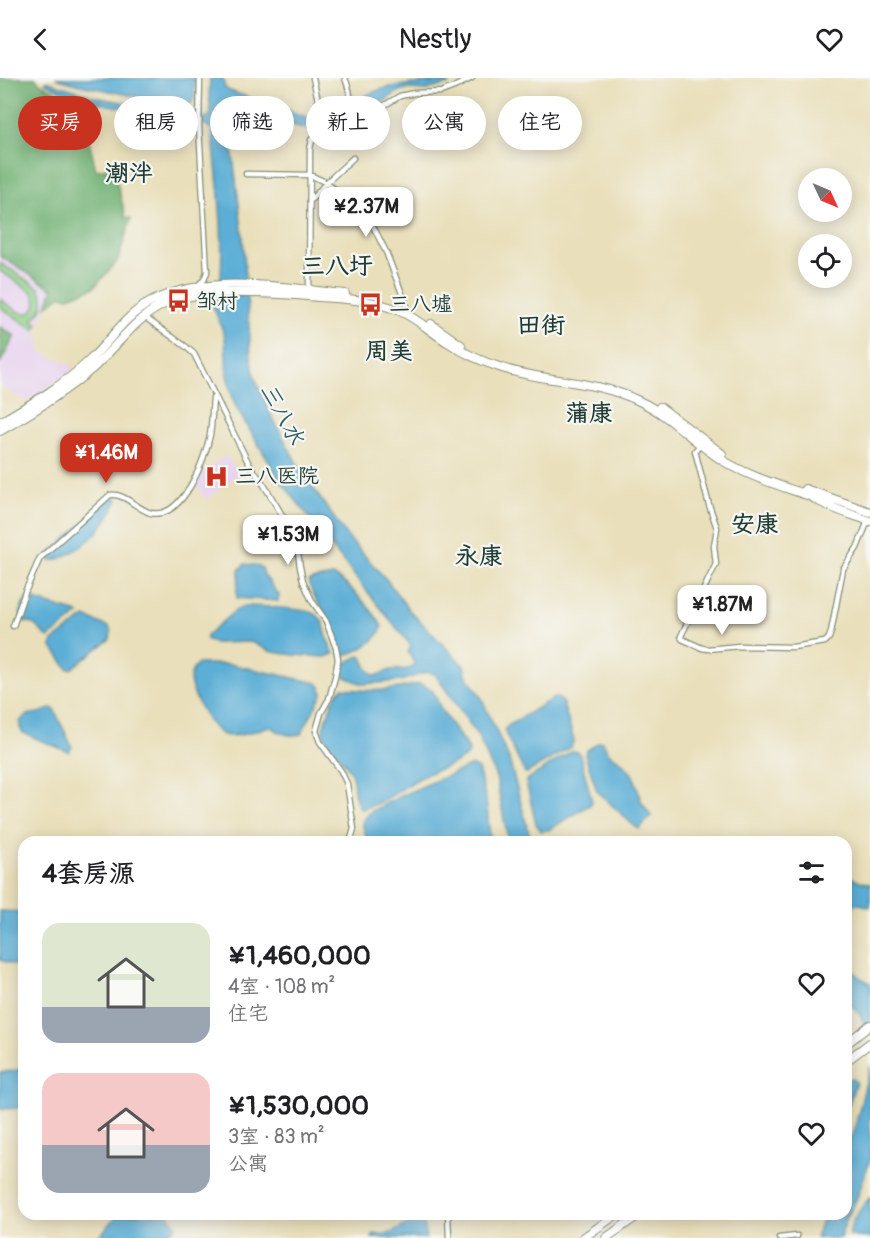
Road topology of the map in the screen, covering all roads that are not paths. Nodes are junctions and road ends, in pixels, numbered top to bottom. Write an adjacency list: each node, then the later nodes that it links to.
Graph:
1 (200, 78): 16 (street)
2 (313, 78): 5 (street)
3 (345, 78): 6 (street)
4 (472, 78): 7 (street)
5 (317, 96)
6 (350, 96)
7 (390, 102)
8 (310, 150): 11 (street)
9 (352, 158): 12 (street)
10 (246, 174): 11 (street)
11 (310, 175): 12 (street); 14 (street)
12 (326, 183): 14 (street); 15 (street)
13 (395, 193): 15 (street)
14 (310, 201): 19 (street)
15 (366, 216): 20 (street)
16 (195, 287): 18 (main road); 23 (main road)
17 (256, 288): 18 (main road); 19 (main road); 25 (main road)
18 (207, 290): 21 (main road)
19 (309, 290): 20 (main road)
20 (408, 309): 26 (main road)
21 (143, 316): 22 (street); 24 (main road)
22 (213, 395): 27 (street); 28 (street)
23 (0, 422)
24 (0, 431)
25 (700, 445): 26 (main road); 26 (street)
26 (870, 518)
27 (13, 626)
28 (352, 836)
29 (870, 1025): 30 (highway)
30 (852, 1039)
31 (870, 1042): 32 (highway)
32 (852, 1056)
33 (448, 1220): 37 (street)
34 (608, 1220): 38 (highway)
35 (632, 1220): 39 (highway)
36 (797, 1236): 40 (street)
37 (449, 1238)
38 (583, 1238)
39 (606, 1238)
40 (779, 1238)

